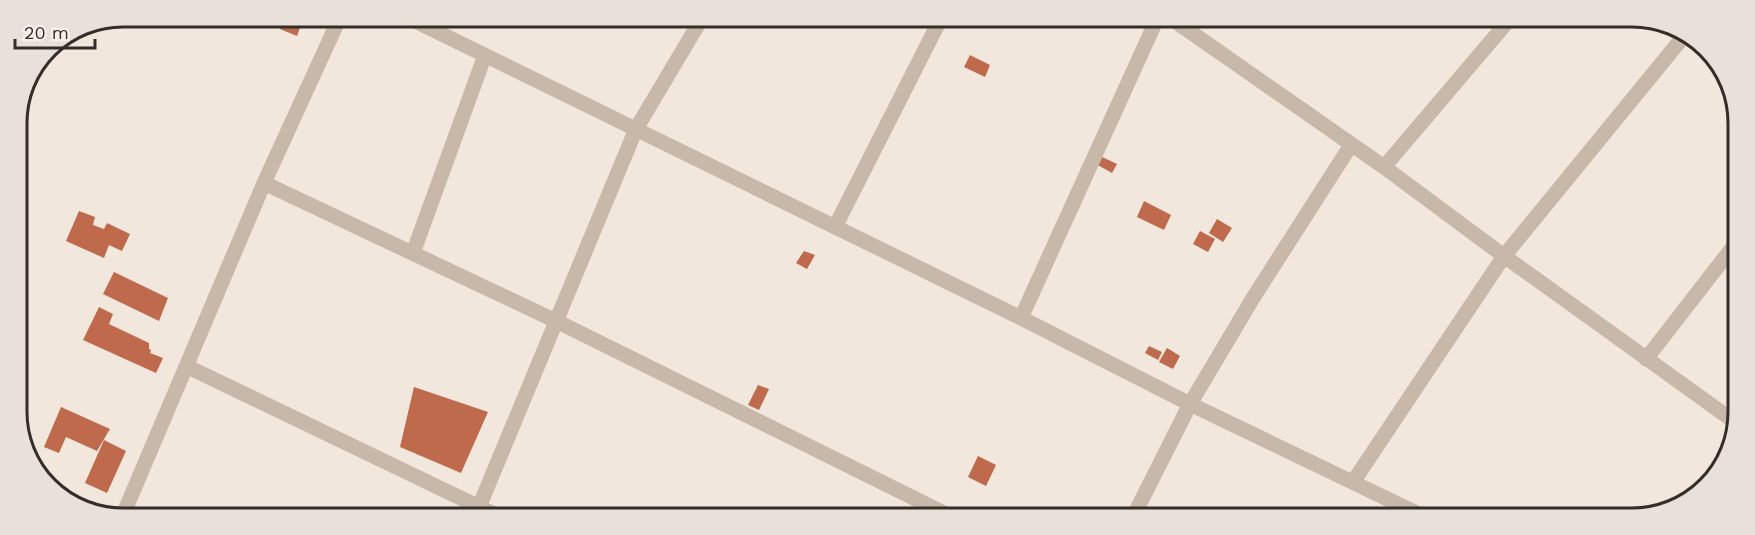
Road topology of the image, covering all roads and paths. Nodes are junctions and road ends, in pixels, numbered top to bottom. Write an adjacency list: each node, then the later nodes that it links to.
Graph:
1 (335, 27): 13 (street)
2 (428, 27): 9 (street)
3 (697, 27): 10 (street)
4 (936, 27): 14 (street)
5 (1152, 27): 18 (street)
6 (1183, 27): 11 (street)
7 (1503, 27): 12 (street)
8 (1680, 40): 17 (street)
9 (485, 55): 10 (street); 15 (street)
10 (636, 129): 14 (street); 19 (street)
11 (1351, 145): 12 (street); 22 (street)
12 (1383, 167): 17 (street)
13 (264, 183): 15 (street); 21 (street)
14 (836, 227): 18 (street)
15 (413, 253): 19 (street)
16 (1728, 253): 20 (street)
17 (1504, 256): 20 (street); 24 (street)
18 (1021, 318): 22 (street)
19 (556, 321): 25 (street); 27 (street)
20 (1646, 359): 23 (street)
21 (186, 366): 25 (street); 26 (street)
22 (1190, 404): 24 (street); 28 (street)
23 (1728, 417)
24 (1353, 482): 29 (street)
25 (479, 507)
26 (126, 508)
27 (934, 508)
28 (1138, 508)
29 (1406, 508)

